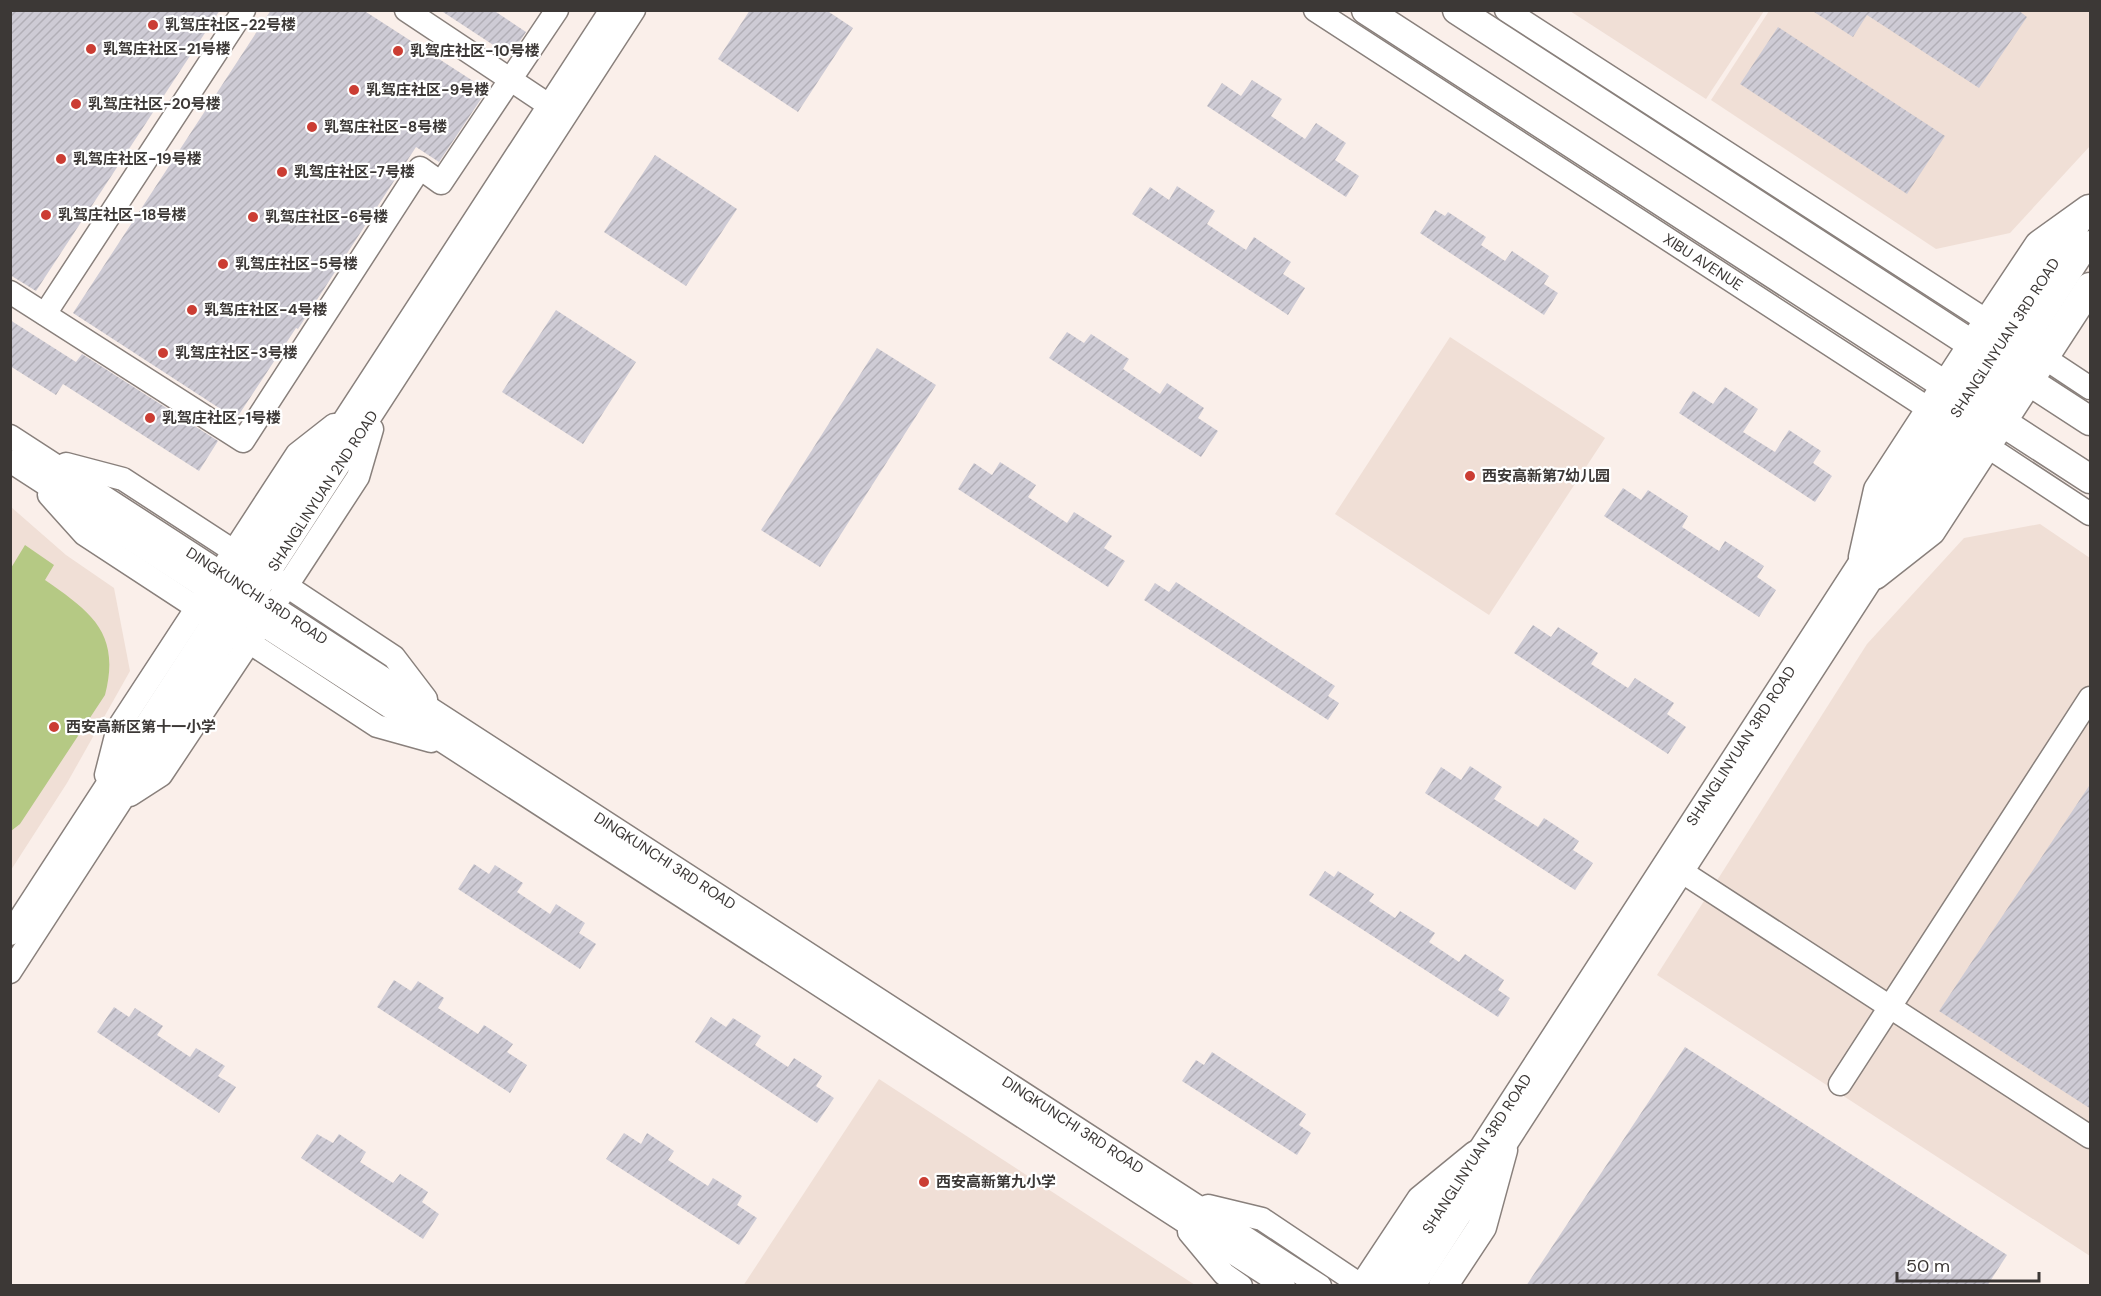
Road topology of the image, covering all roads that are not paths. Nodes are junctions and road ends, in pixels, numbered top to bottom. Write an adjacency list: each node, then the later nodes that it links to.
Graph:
1 (244, 10): 16 (street)
2 (406, 10): 10 (street)
3 (557, 10): 10 (street)
4 (611, 10): 11 (street, SHANGLINYUAN 2ND ROAD)
5 (634, 10): 11 (street, SHANGLINYUAN 2ND ROAD)
6 (1315, 10): 21 (street, XIBU AVENUE)
7 (1366, 10): 19 (main road, XIBU AVENUE)
8 (1457, 10): 17 (main road)
9 (1506, 10): 17 (street)
10 (509, 79): 11 (street); 16 (street)
11 (558, 111): 27 (street, SHANGLINYUAN 2ND ROAD); 27 (street, SHANGLINYUAN 2ND ROAD)
12 (2090, 208): 17 (main road)
13 (2091, 242): 17 (street, SHANGLINYUAN 3RD ROAD)
14 (2091, 287): 17 (main road)
15 (10, 292): 16 (street)
16 (45, 314)
17 (2008, 351): 18 (street); 19 (main road); 19 (main road); 20 (main road)
18 (2091, 388)
19 (1975, 404): 21 (main road); 21 (main road); 24 (main road, XIBU AVENUE)
20 (2091, 421)
21 (1959, 428): 25 (street, XIBU AVENUE); 26 (main road); 26 (main road)
22 (10, 436): 23 (street, DINGKUNCHI 3RD ROAD)
23 (28, 464): 27 (street); 28 (street, DINGKUNCHI 3RD ROAD); 29 (street)
24 (2091, 479)
25 (2091, 514)
26 (1869, 566): 34 (street, SHANGLINYUAN 3RD ROAD)
27 (260, 569): 28 (street, SHANGLINYUAN 2ND ROAD); 28 (street); 31 (street)
28 (241, 598): 29 (street); 29 (street, SHANGLINYUAN 2ND ROAD); 31 (street, DINGKUNCHI 3RD ROAD); 32 (street, DINGKUNCHI 3RD ROAD)
29 (223, 625): 32 (street); 33 (street, SHANGLINYUAN 2ND ROAD); 33 (street)
30 (2091, 698): 37 (street)
31 (438, 714): 41 (street, DINGKUNCHI 3RD ROAD)
32 (454, 747): 41 (street, DINGKUNCHI 3RD ROAD)
33 (112, 798): 35 (street, SHANGLINYUAN 2ND ROAD); 36 (street, SHANGLINYUAN 2ND ROAD)
34 (1674, 867): 37 (street); 40 (street, SHANGLINYUAN 3RD ROAD)
35 (10, 934)
36 (10, 972)
37 (1890, 1007): 38 (street); 39 (street)
38 (1840, 1084)
39 (2091, 1137)
40 (1489, 1152): 45 (main road); 46 (street, SHANGLINYUAN 3RD ROAD); 47 (street, SHANGLINYUAN 3RD ROAD); 48 (main road)
41 (1183, 1208): 42 (street); 43 (street, DINGKUNCHI 3RD ROAD); 44 (street, DINGKUNCHI 3RD ROAD); 45 (street)
42 (1241, 1286)
43 (1284, 1286)
44 (1320, 1286)
45 (1363, 1286)
46 (1391, 1286)
47 (1414, 1286)
48 (1443, 1286)

